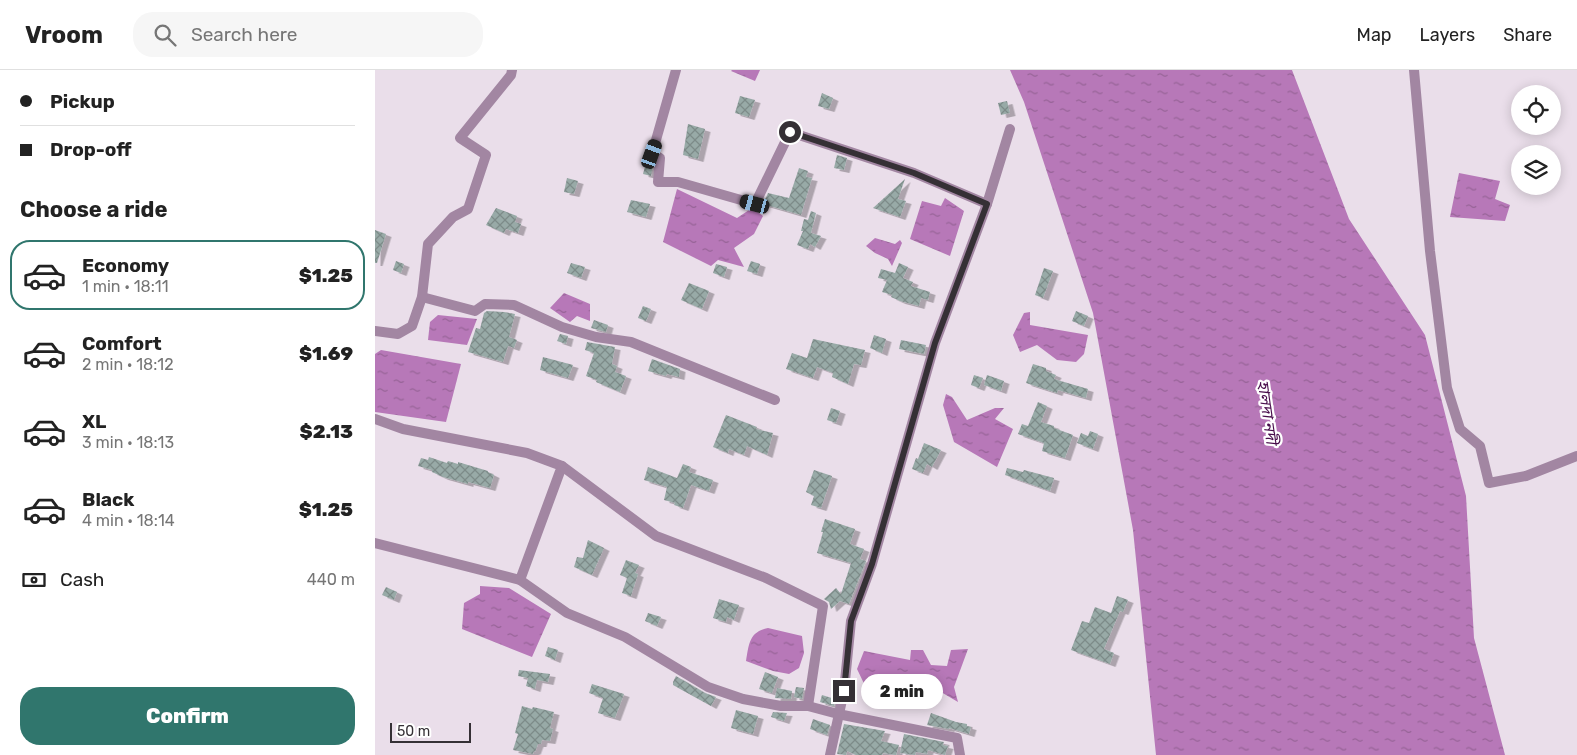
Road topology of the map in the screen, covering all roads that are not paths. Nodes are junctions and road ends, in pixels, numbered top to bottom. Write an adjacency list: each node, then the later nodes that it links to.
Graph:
1 (512, 70): 6 (street)
2 (676, 70): 5 (street)
3 (1414, 70): 10 (street)
4 (1010, 129): 5 (street)
5 (987, 204): 15 (street)
6 (421, 297): 7 (street); 8 (street)
7 (375, 331)
8 (775, 400)
9 (375, 419): 11 (street)
10 (1577, 456)
11 (562, 466): 13 (street); 14 (street)
12 (375, 543): 13 (street)
13 (520, 580): 14 (street)
14 (808, 706): 15 (street)
15 (838, 714): 16 (street); 17 (street)
16 (830, 755)
17 (960, 755)

